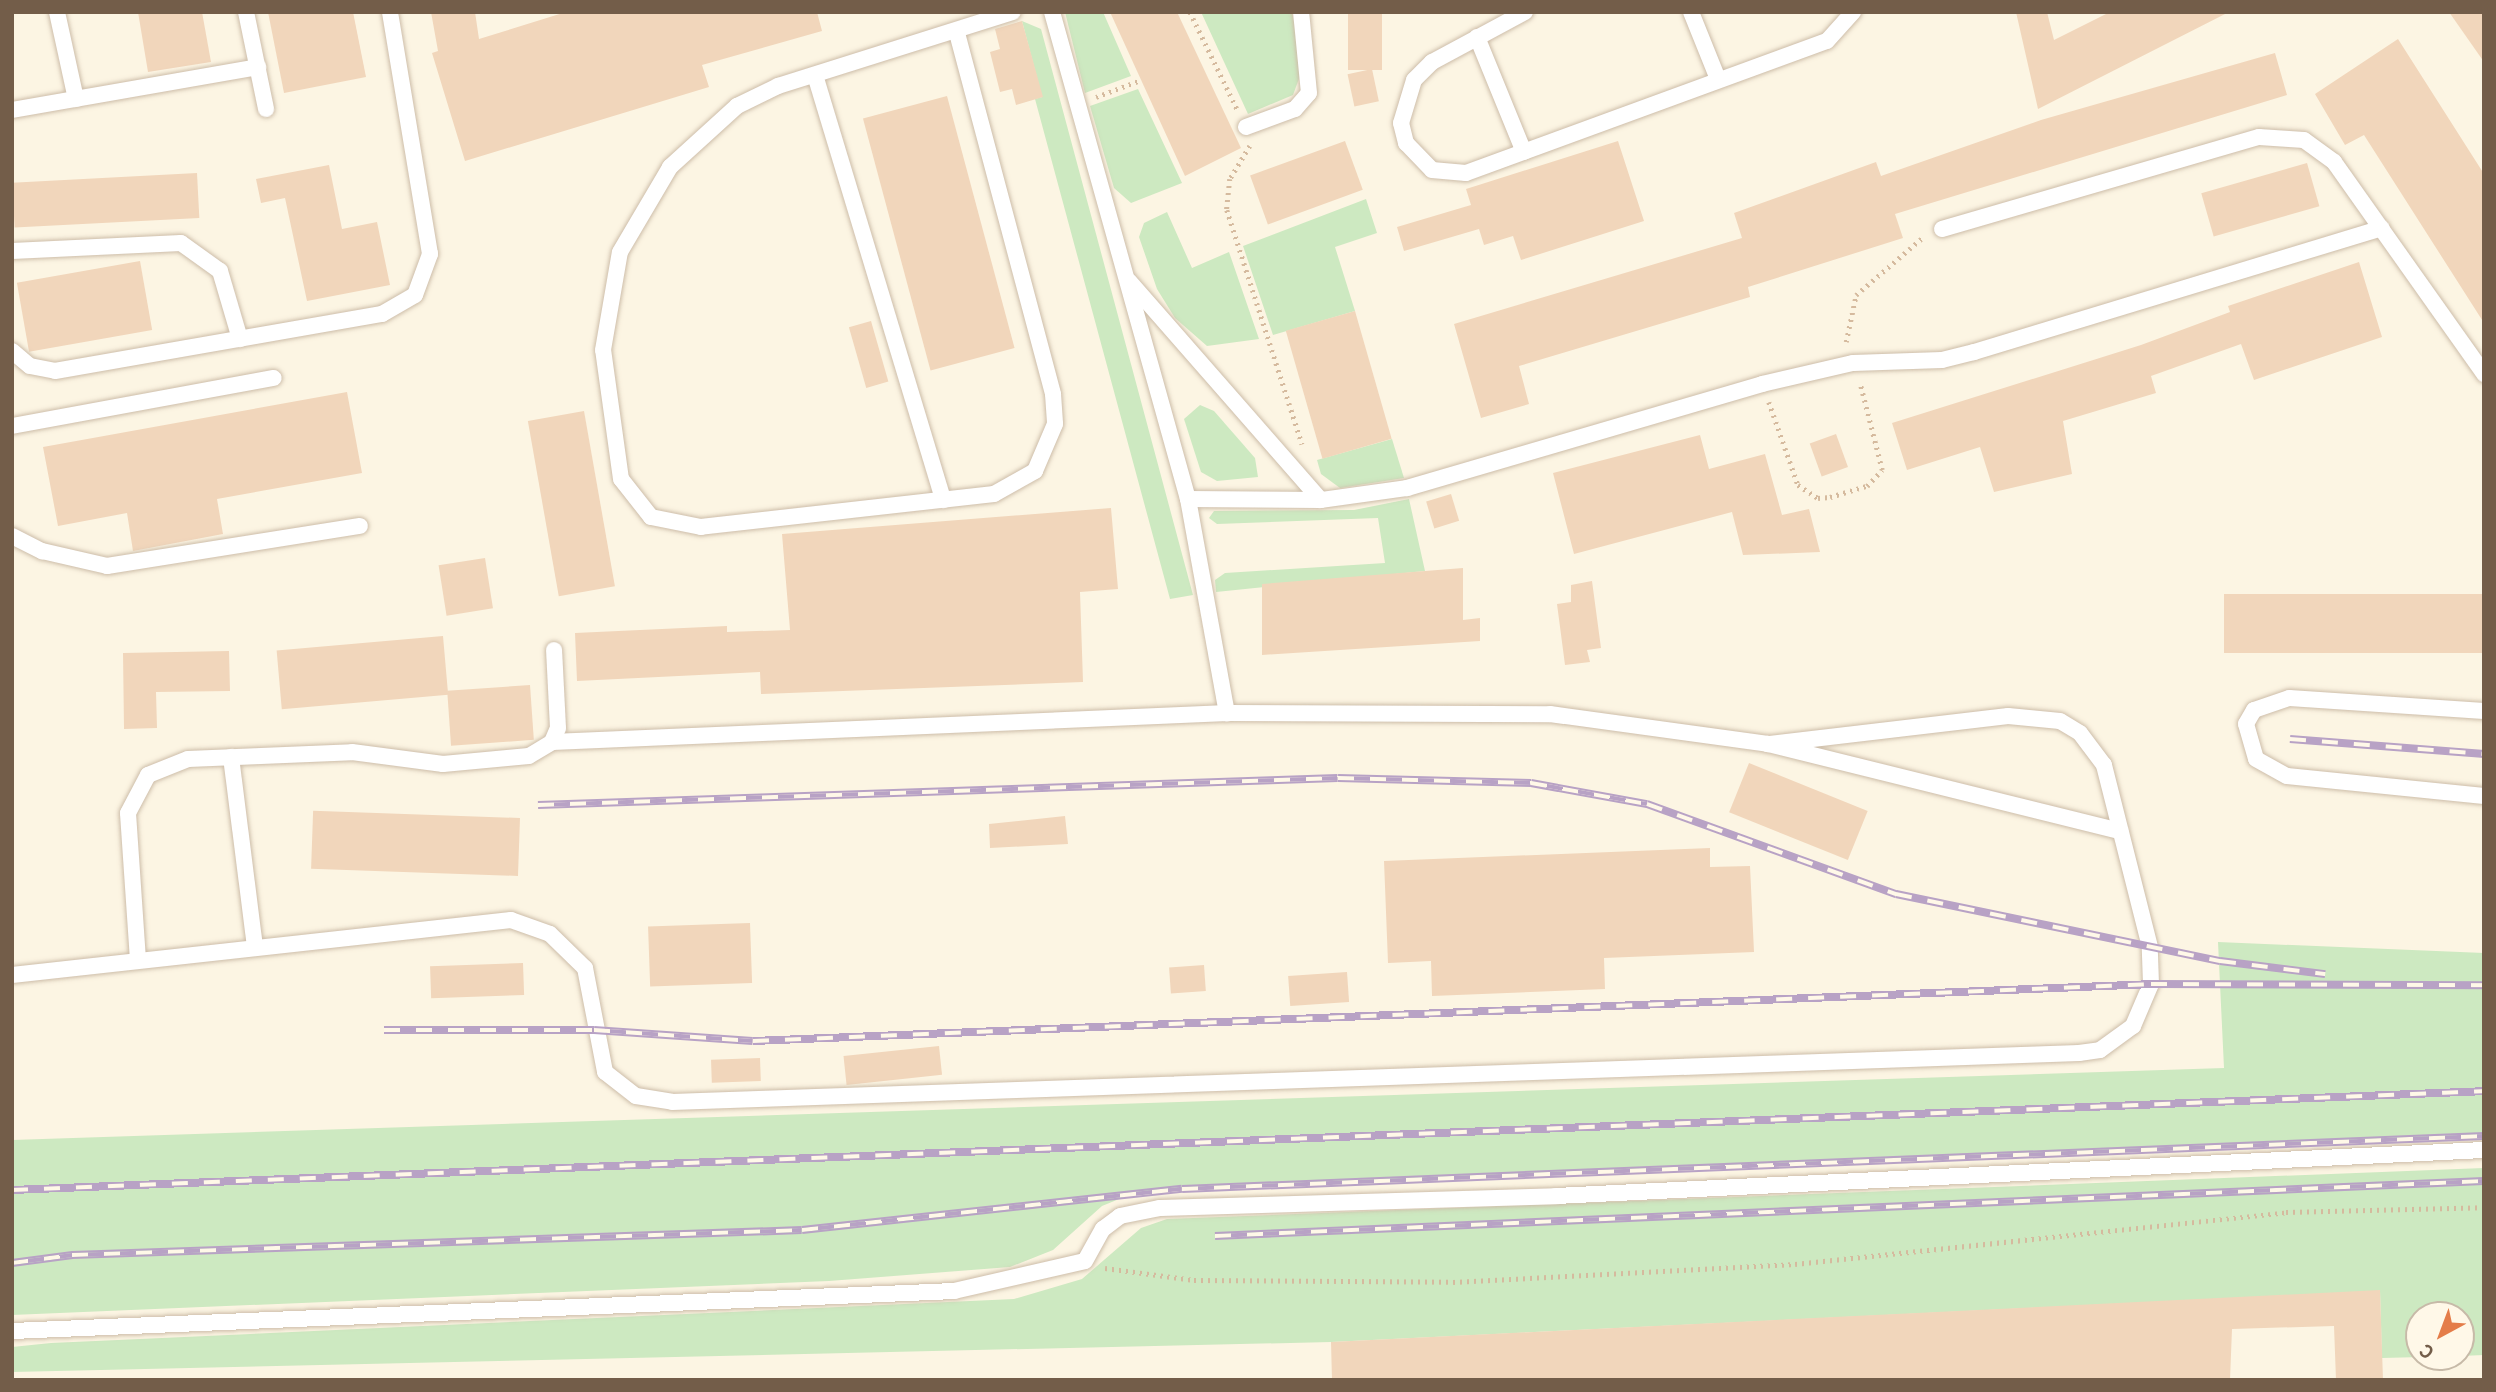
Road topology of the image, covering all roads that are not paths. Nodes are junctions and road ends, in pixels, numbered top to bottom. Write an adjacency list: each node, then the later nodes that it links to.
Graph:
1 (57, 12): 15 (lane)
2 (246, 12): 12 (lane)
3 (390, 12): 24 (lane)
4 (1013, 12): 10 (lane)
5 (1052, 12): 23 (lane)
6 (1301, 12): 18 (lane)
7 (1525, 12): 11 (lane)
8 (1691, 12): 14 (lane)
9 (1853, 12): 14 (lane)
10 (957, 33): 13 (lane); 30 (lane)
11 (1477, 37): 19 (lane); 19 (lane)
12 (258, 67): 15 (lane); 16 (lane)
13 (815, 75): 30 (lane); 30 (lane)
14 (1718, 79): 19 (lane)
15 (76, 99): 17 (lane)
16 (266, 109)
17 (12, 110)
18 (1246, 127)
19 (1524, 152)
20 (2382, 228): 21 (lane); 26 (lane); 31 (lane)
21 (1942, 229)
22 (12, 251): 24 (lane)
23 (1125, 277): 29 (lane); 31 (lane)
24 (240, 338): 25 (lane)
25 (12, 351)
26 (2484, 374)
27 (274, 378): 28 (lane)
28 (12, 426)
29 (1188, 499): 31 (lane); 36 (lane)
30 (943, 500)
31 (1321, 500)
32 (360, 526): 33 (lane)
33 (12, 536)
34 (554, 650): 37 (lane)
35 (2484, 711): 40 (lane)
36 (1227, 713): 37 (lane); 38 (lane)
37 (552, 742): 39 (lane)
38 (1768, 744): 41 (lane); 41 (lane)
39 (231, 757): 42 (lane); 43 (lane)
40 (2484, 796)
41 (2120, 831): 42 (lane)
42 (255, 947): 43 (lane)
43 (138, 960): 44 (lane)
44 (12, 975)
45 (2484, 1150): 46 (lane)
46 (12, 1331)

